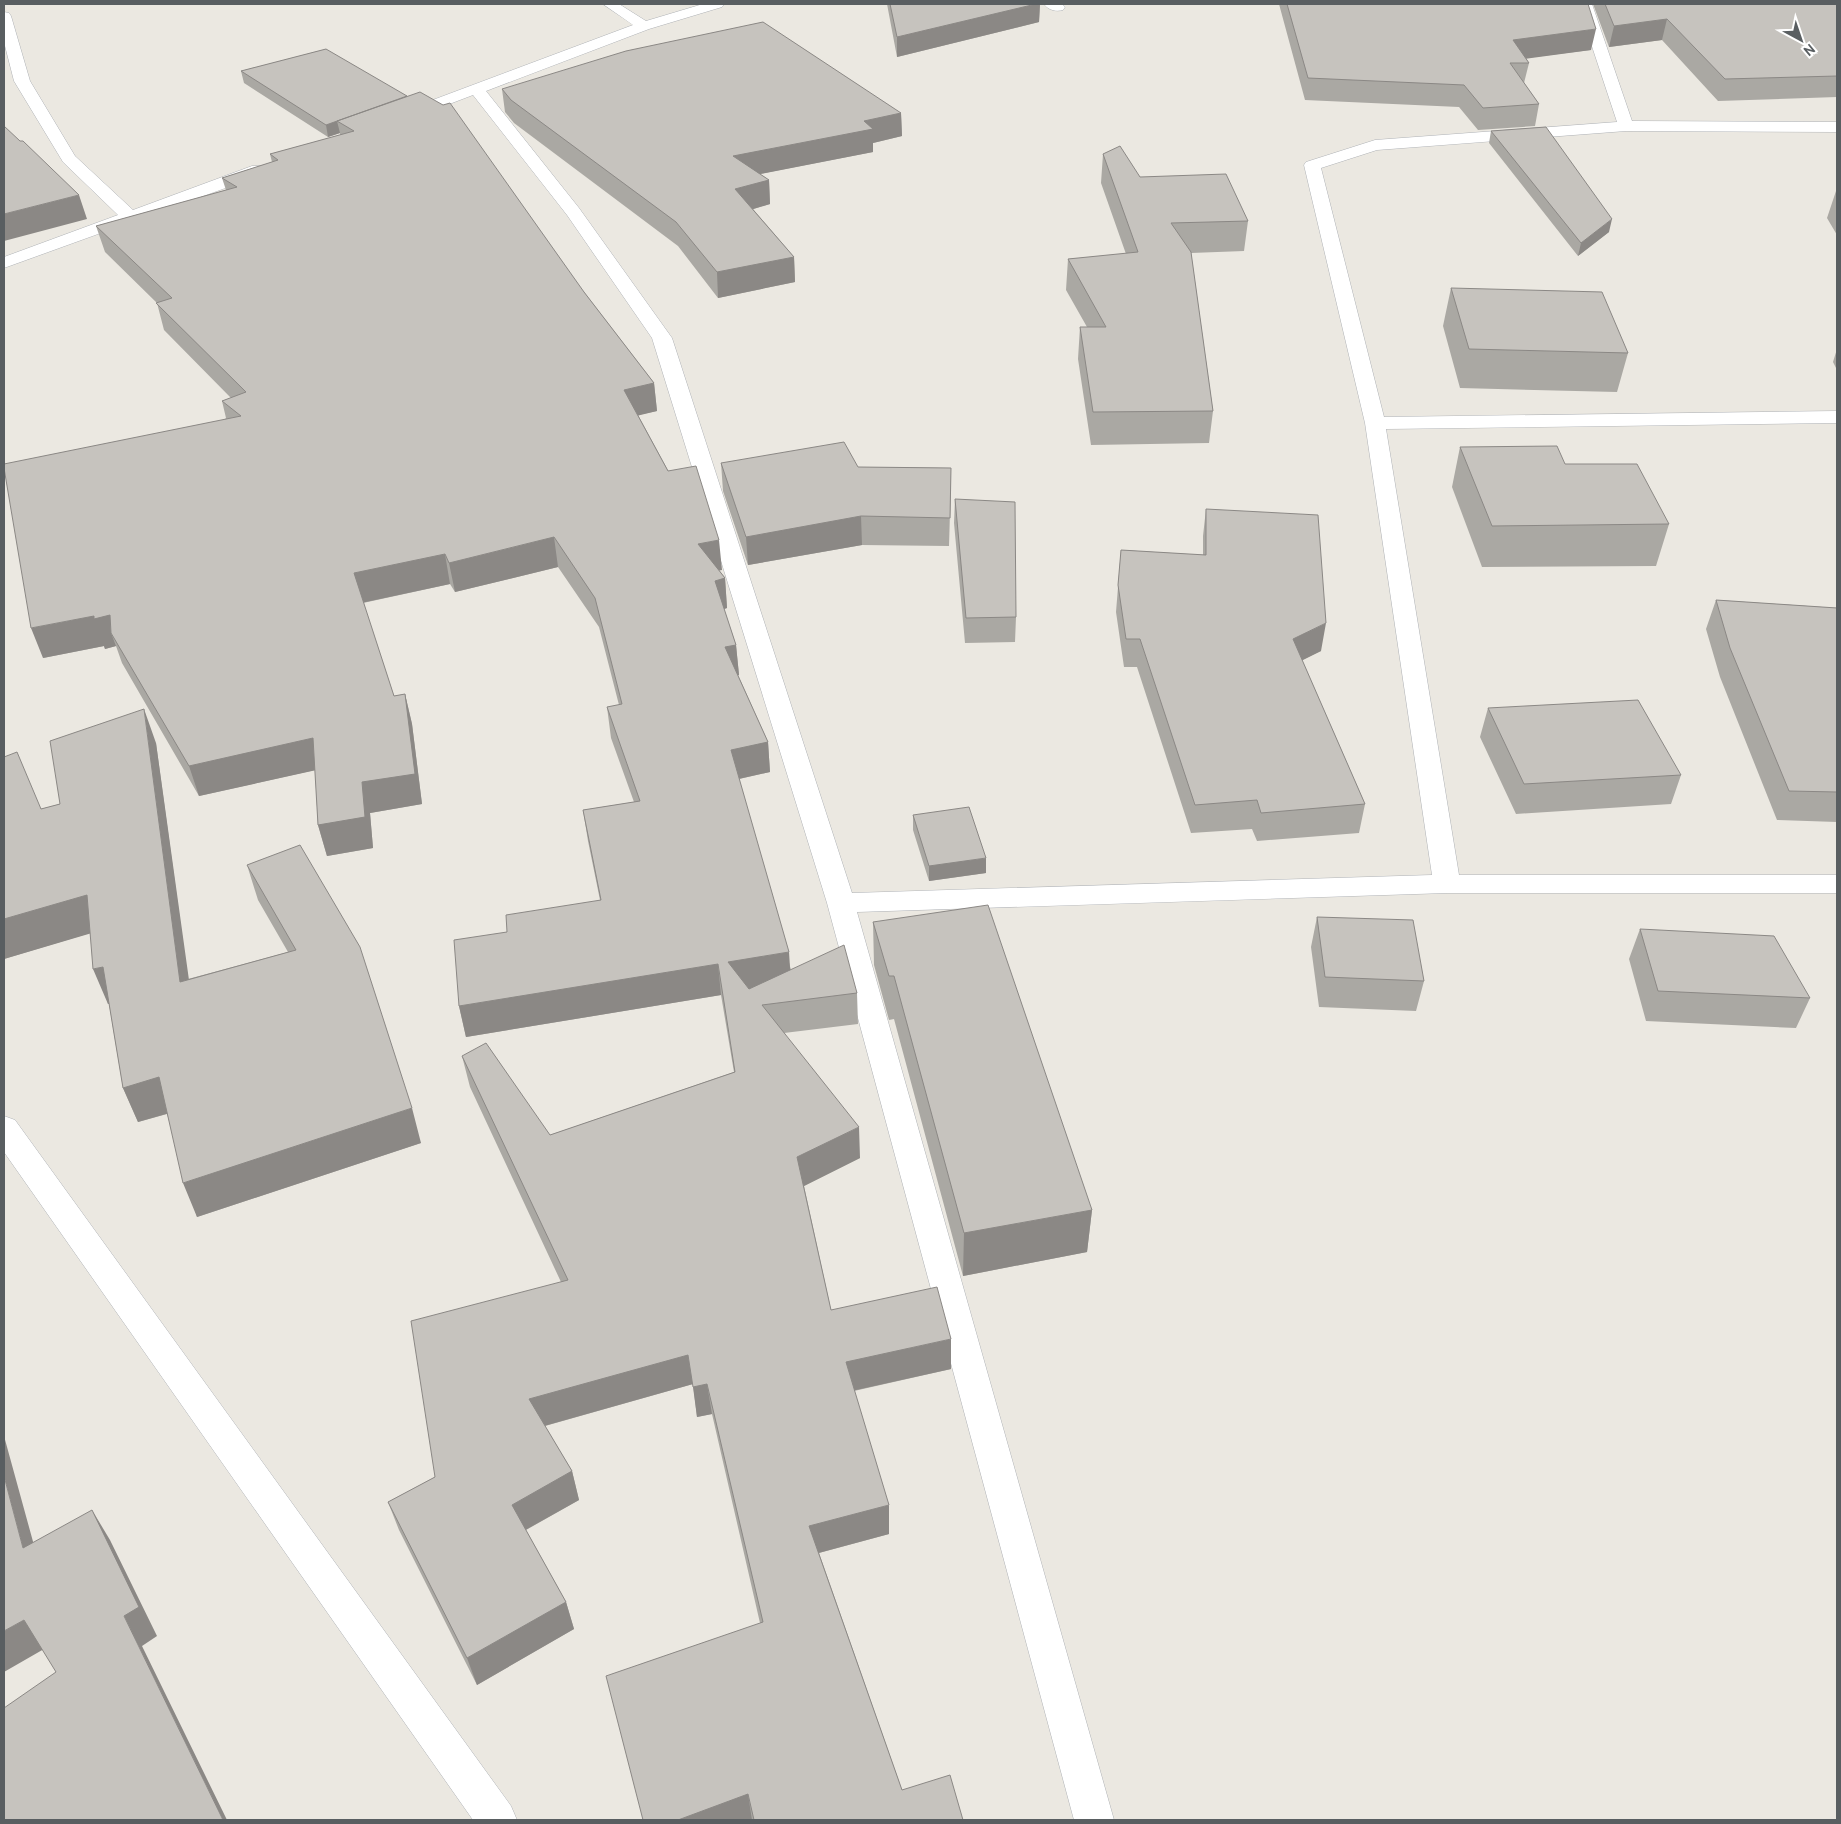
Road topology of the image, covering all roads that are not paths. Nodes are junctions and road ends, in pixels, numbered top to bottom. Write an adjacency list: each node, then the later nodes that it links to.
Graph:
1 (610, 4): 5 (street)
2 (717, 4): 5 (street)
3 (1585, 4): 10 (street)
4 (4, 16): 6 (street)
5 (644, 26): 8 (street)
6 (22, 81): 7 (street); 13 (street)
7 (4, 85)
8 (478, 90): 9 (street); 19 (street)
9 (393, 120)
10 (1626, 126): 11 (street); 16 (street)
11 (1837, 127)
12 (271, 165): 13 (street)
13 (130, 217): 14 (street)
14 (4, 263)
15 (1837, 417): 16 (street)
16 (1375, 423): 17 (street)
17 (1447, 884): 18 (street); 19 (street)
18 (1837, 884)
19 (841, 903): 22 (street)
20 (4, 1128): 21 (street)
21 (497, 1820)
22 (1094, 1820)

